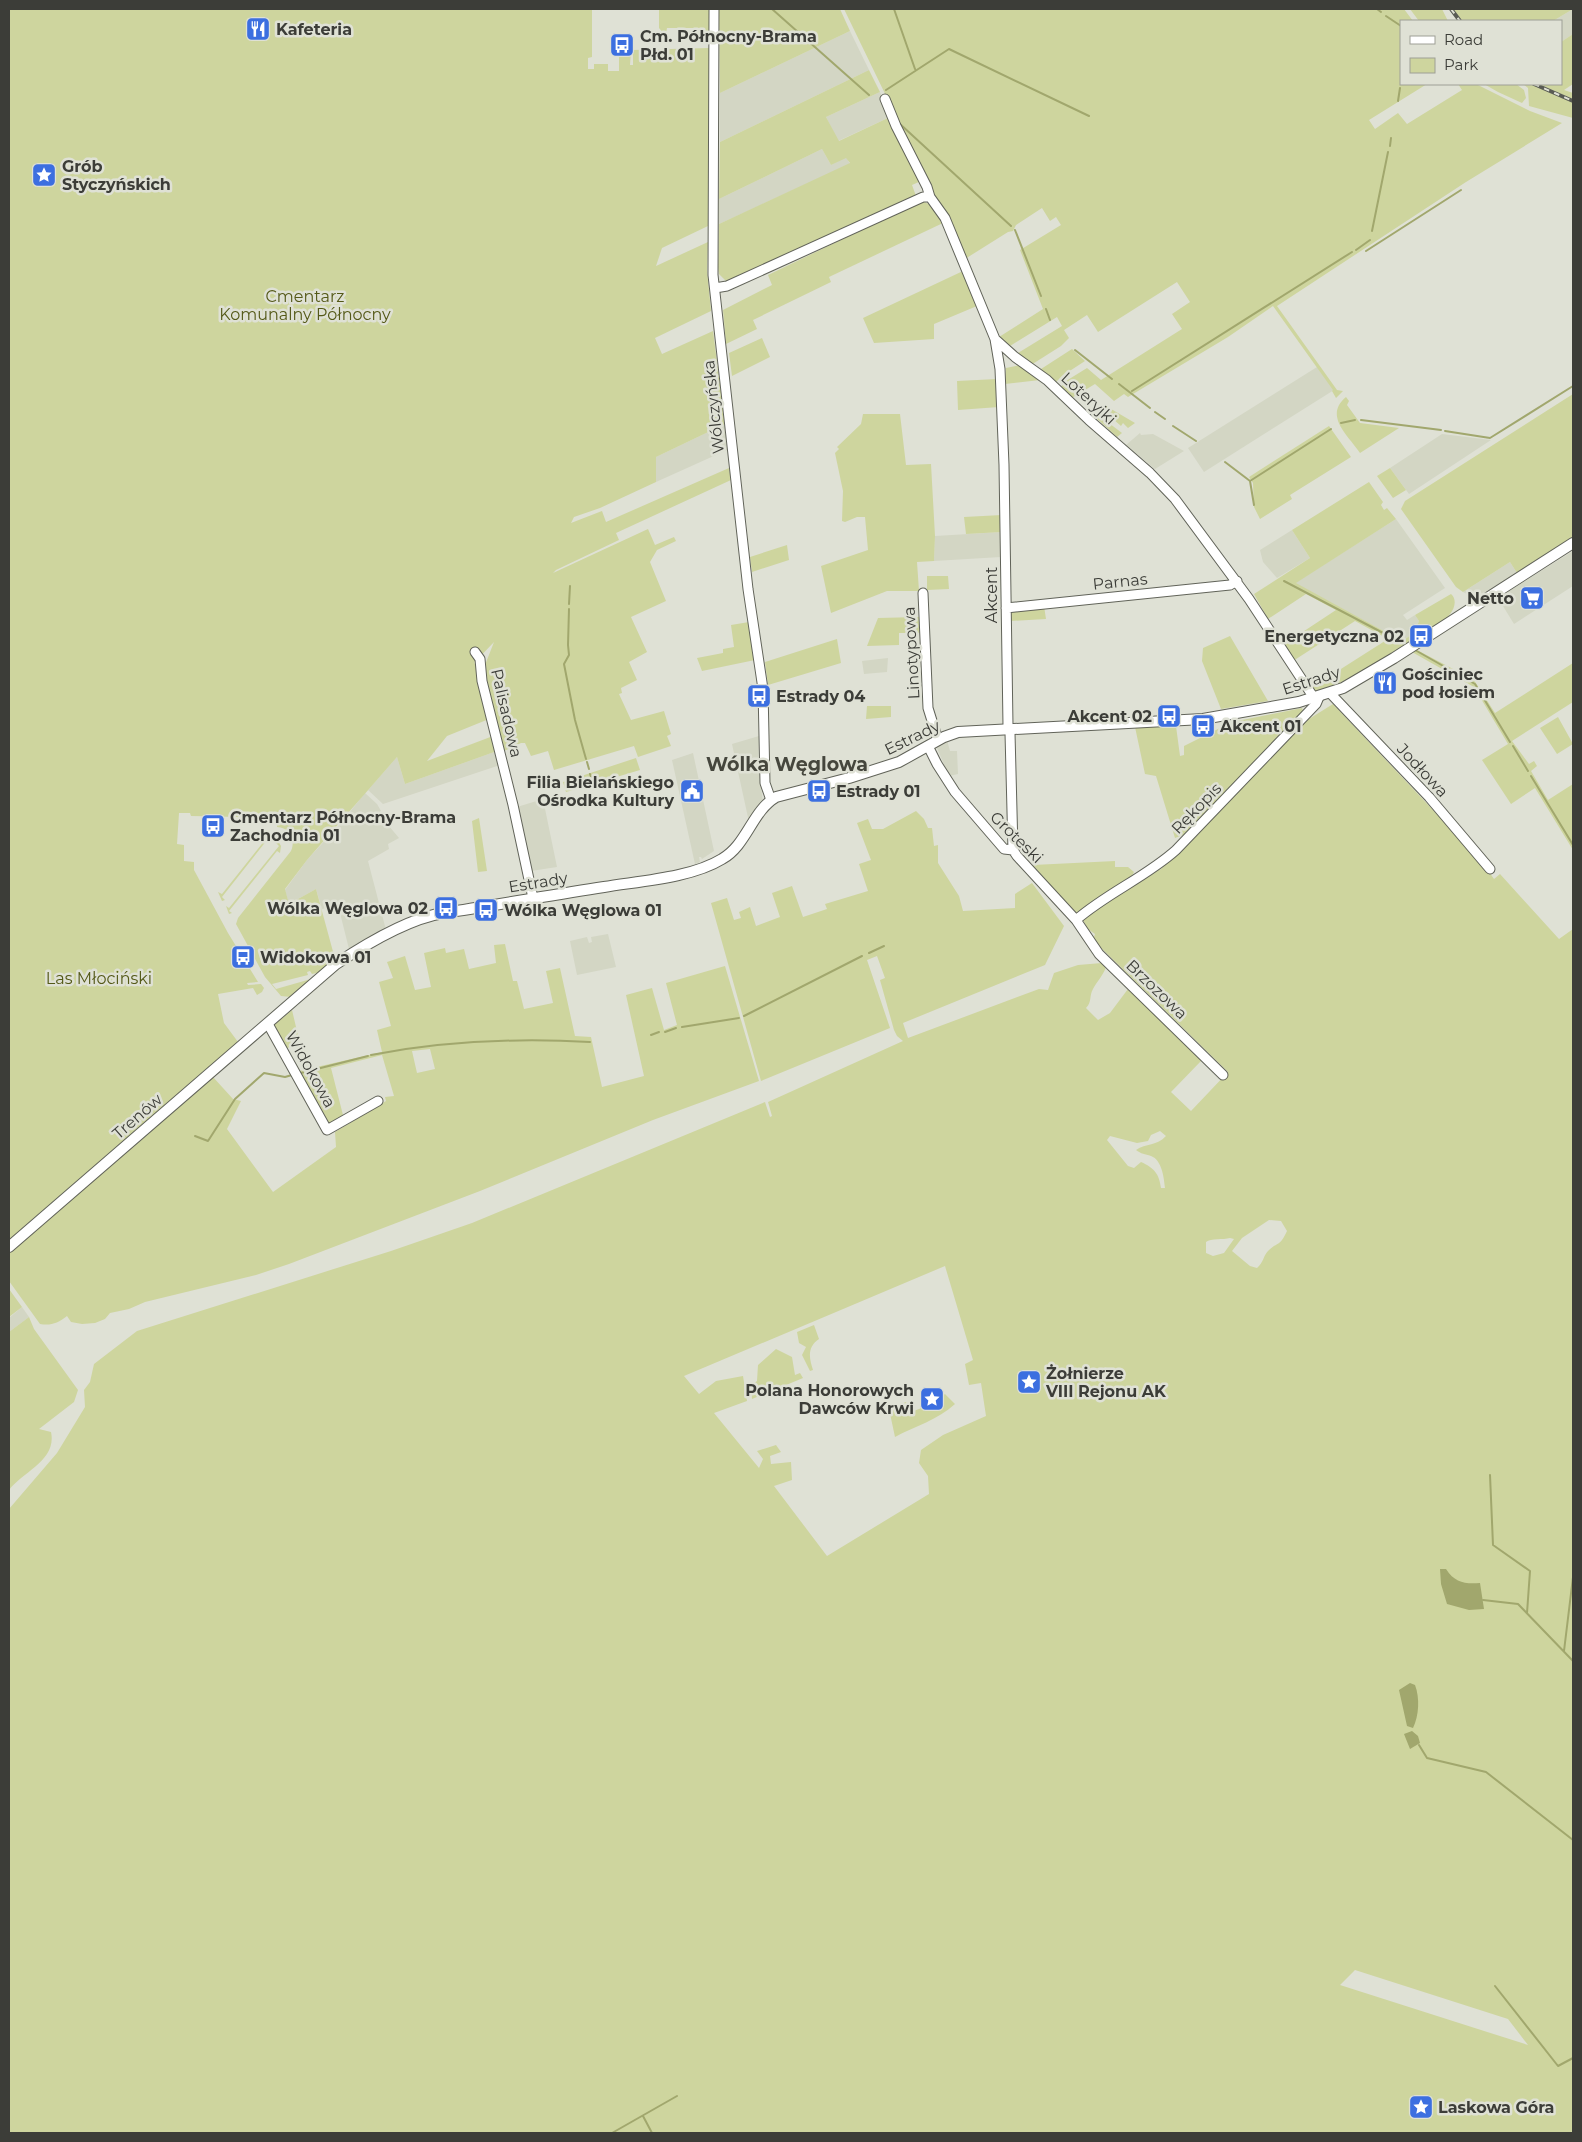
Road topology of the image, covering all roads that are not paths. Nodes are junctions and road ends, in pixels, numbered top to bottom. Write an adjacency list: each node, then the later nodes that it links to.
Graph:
1 (714, 9): 4 (street, Wólczyńska)
2 (885, 99): 3 (street, Loteryjki)
3 (930, 198): 4 (street); 5 (street, Loteryjki)
4 (714, 288): 16 (street, Wólczyńska)
5 (995, 339): 7 (street, Loteryjki); 9 (street, Akcent)
6 (1573, 543): 11 (main road, Estrady)
7 (1237, 581): 9 (street, Parnas); 12 (street, Loteryjki)
8 (923, 593): 14 (street, Linotypowa)
9 (1006, 608): 13 (street, Akcent)
10 (475, 652): 19 (street, Palisadowa)
11 (1330, 693): 12 (main road, Estrady); 18 (street, Jodłowa)
12 (1317, 698): 13 (main road, Estrady); 20 (street, Rękopis)
13 (1009, 729): 14 (main road, Estrady); 17 (street, Akcent)
14 (938, 740): 15 (main road, Estrady)
15 (928, 746): 16 (main road, Estrady); 17 (street, Groteski)
16 (771, 800): 19 (main road, Estrady)
17 (1013, 850): 20 (street, Groteski)
18 (1490, 869)
19 (534, 898): 21 (main road, Estrady)
20 (1076, 920): 23 (street, Brzozowa)
21 (286, 1008): 22 (main road, Trenów)
22 (268, 1024): 24 (street, Widokowa); 25 (main road, Trenów)
23 (1223, 1075)
24 (378, 1101)
25 (9, 1248)

